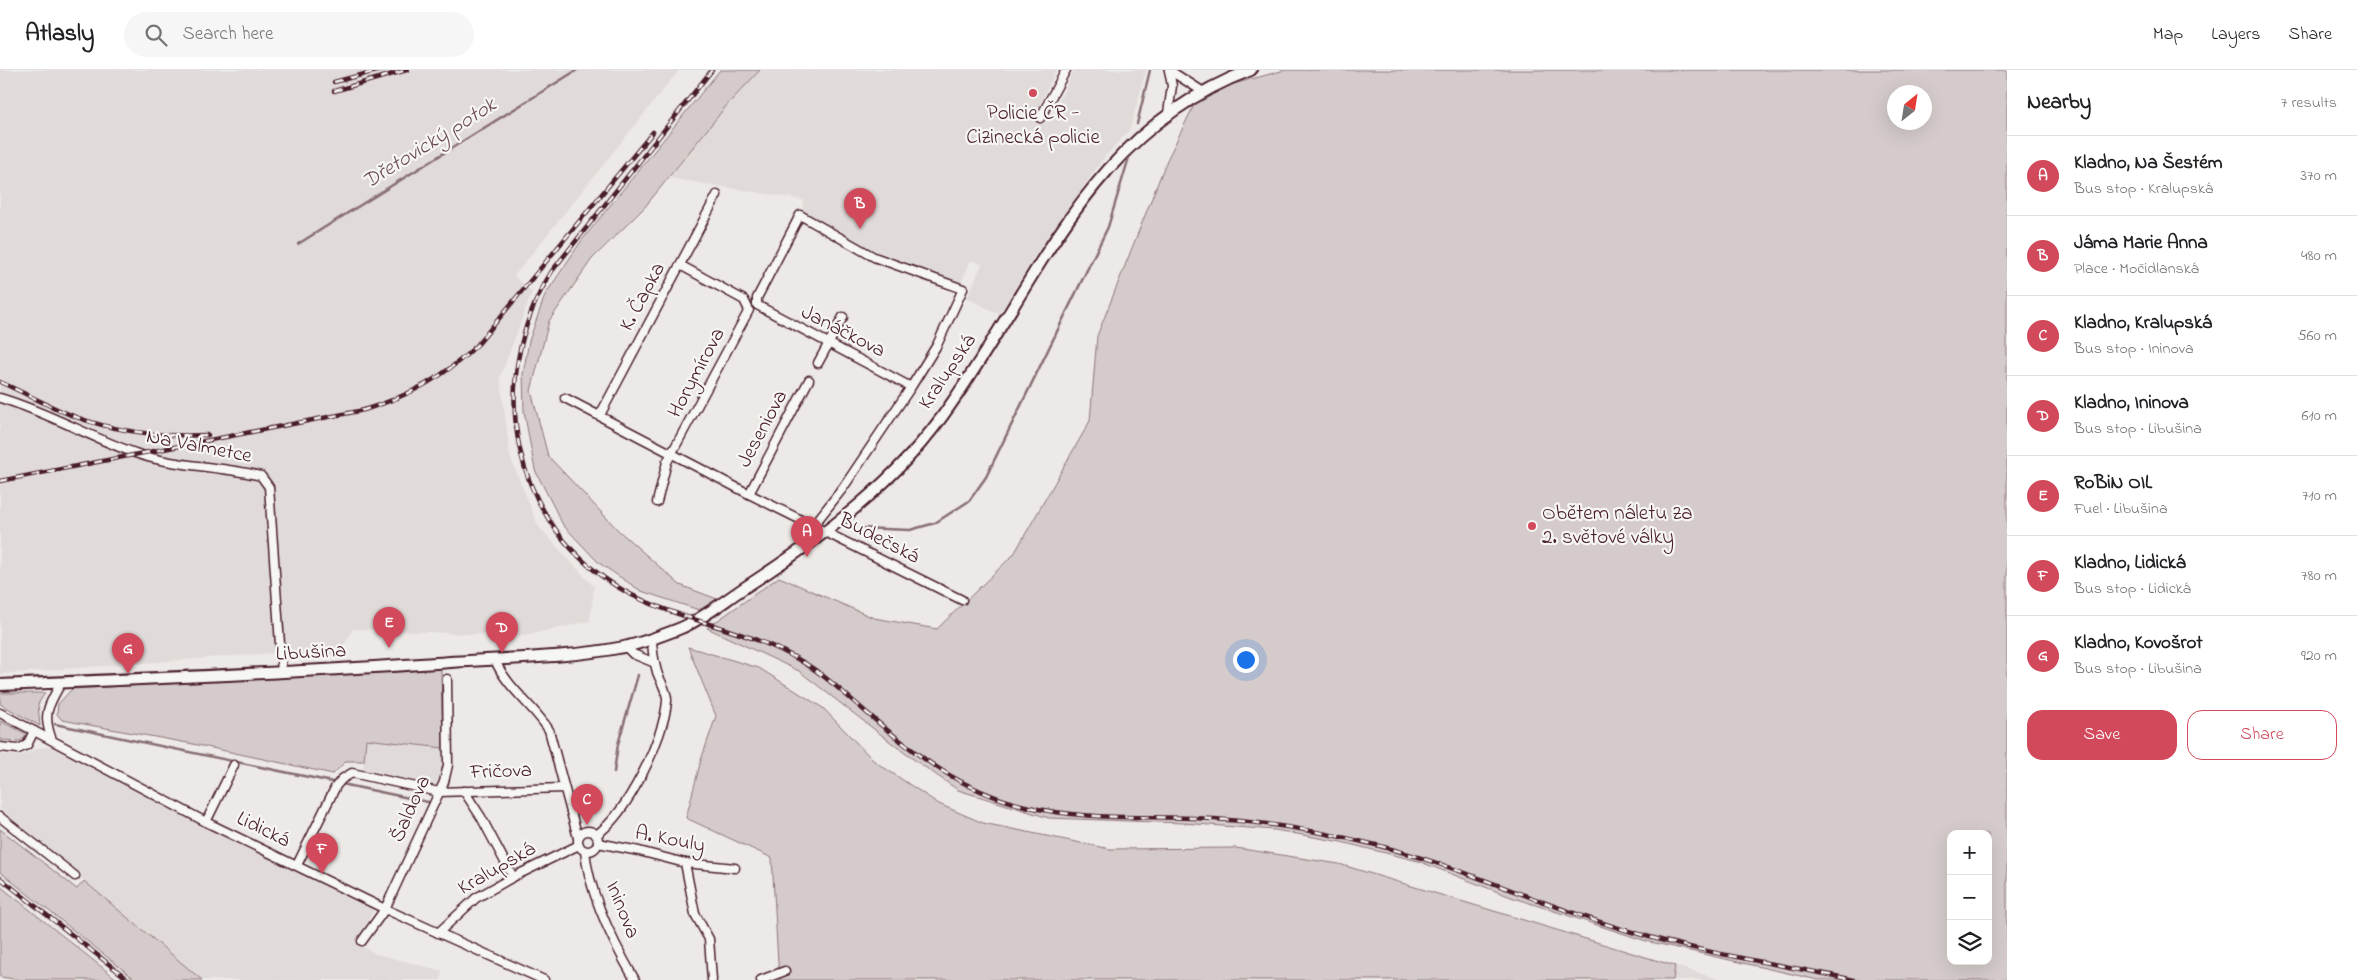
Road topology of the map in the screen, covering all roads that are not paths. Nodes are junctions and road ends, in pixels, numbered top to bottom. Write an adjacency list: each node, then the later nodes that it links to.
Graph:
1 (1066, 70): 6 (street)
2 (1169, 70): 4 (street); 5 (street)
3 (1246, 71): 4 (main road, Kralupská)
4 (1202, 91): 5 (main road, Kralupská)
5 (1168, 113): 22 (main road, Kralupská)
6 (1040, 118)
7 (717, 195): 8 (street, K. Čapka)
8 (680, 266): 17 (street, K. Čapka); 18 (street, Horymírova)
9 (760, 308): 11 (street, Janáčkova); 14 (street, Kralupská)
10 (843, 317): 11 (street)
11 (828, 344): 12 (street); 14 (street, Janáčkova)
12 (818, 363)
13 (809, 380): 19 (street, Jeseniova)
14 (911, 387): 21 (street, Kralupská)
15 (0, 398): 28 (street, Na Valmetce)
16 (565, 398): 17 (street, Budečská)
17 (600, 415): 18 (street, Budečská)
18 (673, 455): 19 (street, Budečská); 20 (street)
19 (749, 494): 21 (street, Budečská)
20 (658, 502)
21 (813, 526): 22 (street, Budečská)
22 (825, 531): 23 (street, Budečská); 24 (main road, Kralupská)
23 (962, 600)
24 (652, 638): 25 (main road, Libušina); 27 (street)
25 (625, 646): 26 (main road, Libušina); 27 (street)
26 (495, 660): 28 (main road, Libušina); 37 (street, Ininova)
27 (655, 663): 42 (street)
28 (282, 673): 30 (main road, Libušina)
29 (447, 679): 39 (street, Šaldova)
30 (61, 683): 31 (main road, Libušina); 34 (street)
31 (0, 685)
32 (0, 713): 33 (street, Lidická)
33 (34, 731): 34 (street, Lidická); 35 (street)
34 (52, 740): 41 (street, Lidická)
35 (0, 746)
36 (234, 765): 41 (street)
37 (564, 788): 38 (street, Fričova); 43 (street, Ininova)
38 (464, 791): 39 (street, Fričova); 48 (street)
39 (439, 792): 45 (street, Fričova); 49 (street, Šaldova)
40 (0, 817): 47 (street)
41 (206, 822): 45 (street, Lidická)
42 (597, 839): 43 (street); 43 (street); 44 (street, A. Kouly)
43 (581, 845): 48 (street, Kralupská); 54 (street, Ininova)
44 (685, 863): 46 (street, A. Kouly); 55 (street)
45 (297, 865): 49 (street, Lidická)
46 (735, 868)
47 (75, 876)
48 (513, 877): 50 (street, Kralupská)
49 (385, 909): 50 (street, Lidická); 51 (street, Šaldova)
50 (438, 932): 53 (street, Lidická)
51 (362, 941)
52 (785, 972): 56 (street)
53 (544, 980)
54 (635, 980)
55 (712, 980)
56 (761, 980)

